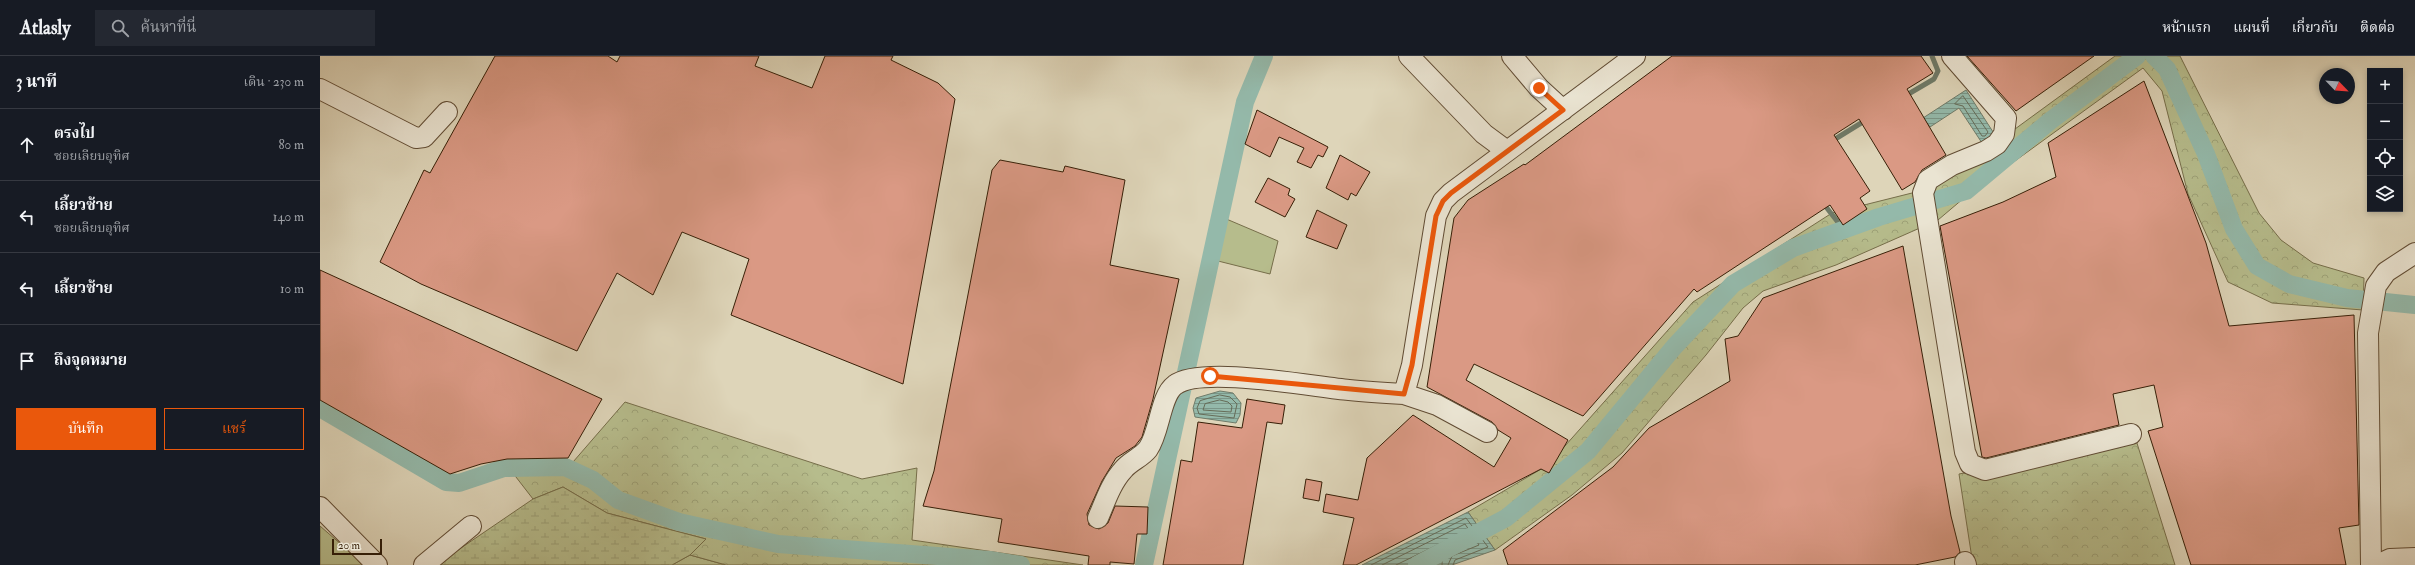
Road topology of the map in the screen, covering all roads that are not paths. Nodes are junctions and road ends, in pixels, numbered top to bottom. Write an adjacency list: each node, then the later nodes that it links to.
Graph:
1 (1410, 56): 8 (street)
2 (1512, 56): 6 (street)
3 (1634, 56): 6 (street)
4 (1952, 56): 12 (street)
5 (320, 89): 7 (street)
6 (1563, 110): 8 (street)
7 (447, 112)
8 (1507, 151): 10 (street)
9 (2415, 253): 19 (street)
10 (1404, 394): 11 (street); 14 (street)
11 (1487, 432)
12 (2131, 434)
13 (320, 507): 17 (street)
14 (1098, 518)
15 (471, 526): 18 (street)
16 (2415, 558): 20 (street)
17 (377, 565)
18 (424, 565)
19 (2371, 565)
20 (2377, 565)

